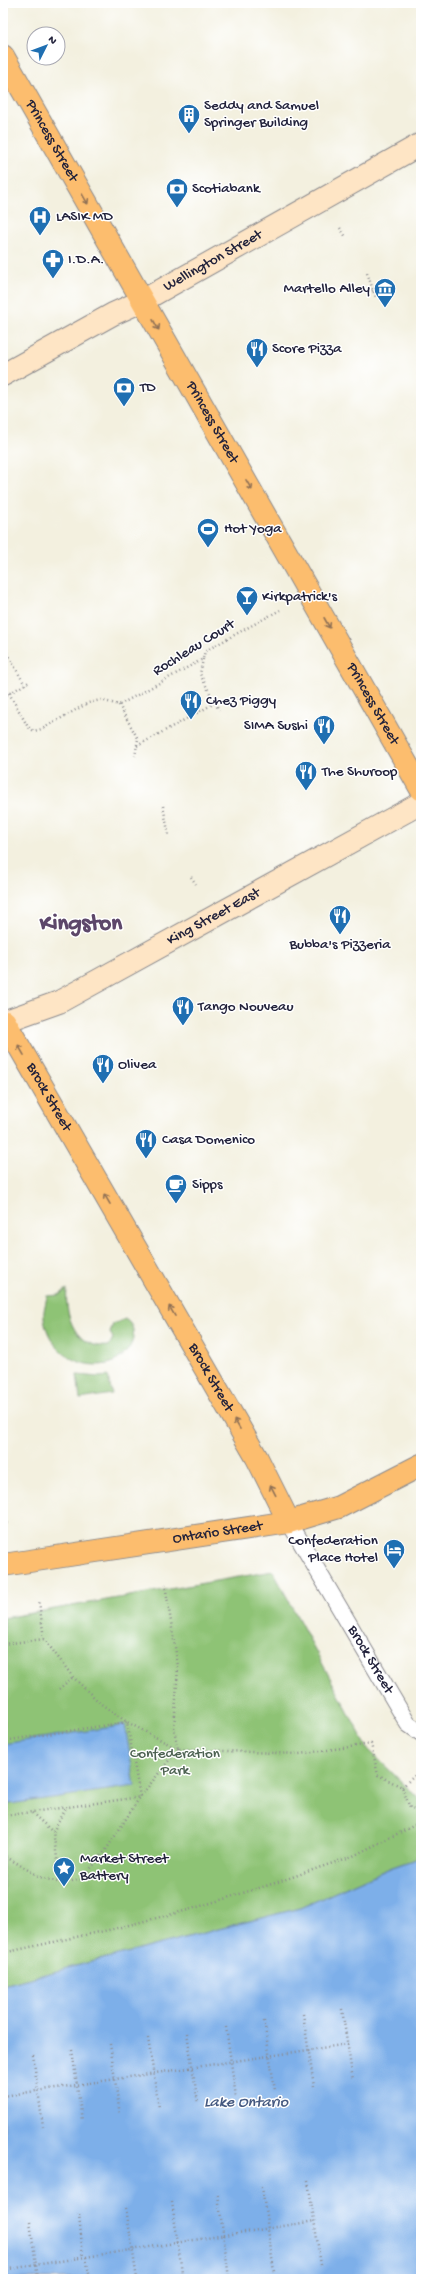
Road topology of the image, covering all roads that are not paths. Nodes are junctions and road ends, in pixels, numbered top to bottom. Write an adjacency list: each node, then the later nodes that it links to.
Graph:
1 (3, 56): 3 (main road, Princess Street, one-way to 3)
2 (421, 144): 3 (main road, Wellington Street)
3 (142, 301): 4 (main road, Wellington Street); 5 (main road, Princess Street, one-way to 5)
4 (3, 375)
5 (421, 789)
6 (421, 803): 7 (main road, King Street East)
7 (4, 1021): 9 (main road, Brock Street, one-way to 7)
8 (421, 1466): 9 (main road, Ontario Street)
9 (290, 1522): 10 (main road, Ontario Street); 11 (lane, Brock Street)
10 (3, 1565)
11 (421, 1734)

